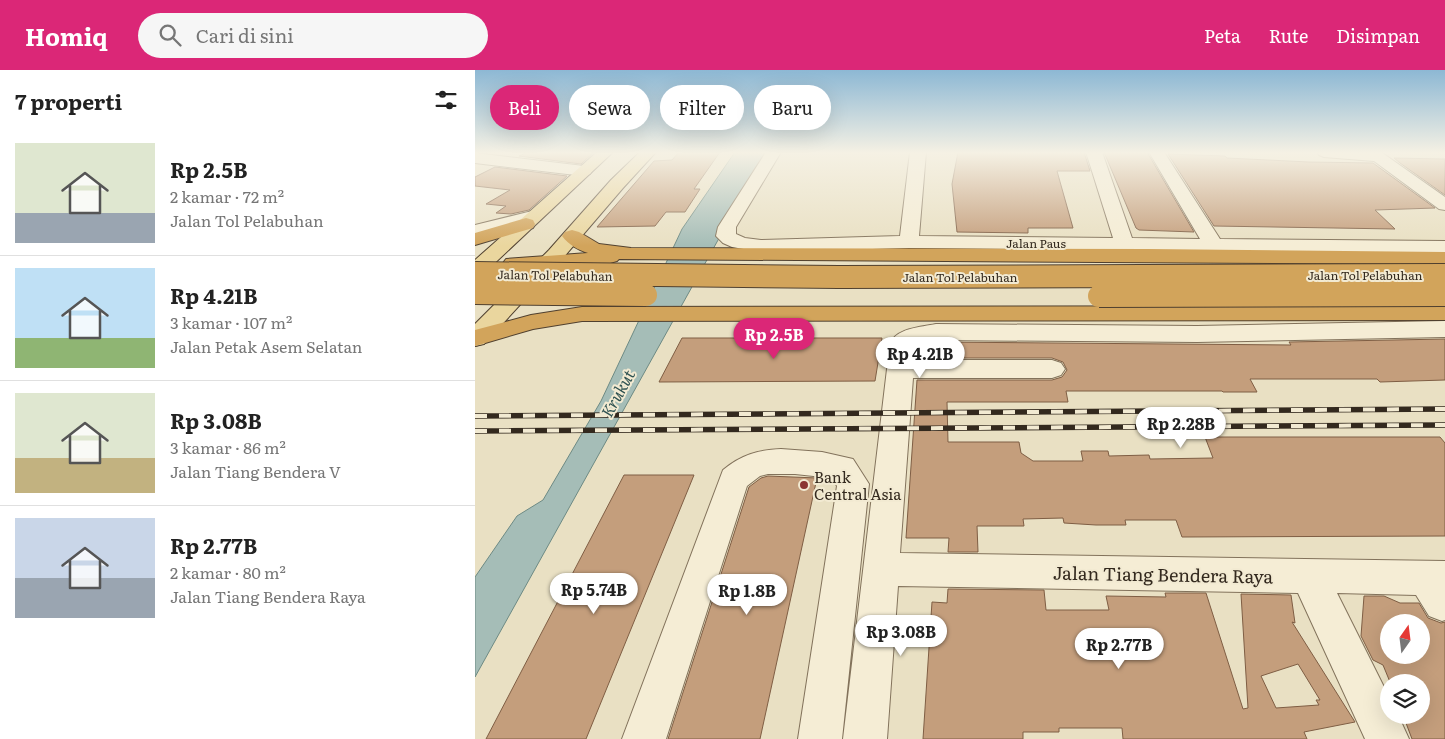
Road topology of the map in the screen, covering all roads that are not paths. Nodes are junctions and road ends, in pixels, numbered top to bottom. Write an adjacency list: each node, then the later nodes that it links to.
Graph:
1 (571, 183): 9 (main road)
2 (618, 183): 11 (main road)
3 (755, 183): 13 (street, Jalan Paus)
4 (915, 183): 13 (street)
5 (1104, 183): 14 (street)
6 (1175, 183): 15 (street)
7 (1415, 183): 8 (street)
8 (1445, 205)
9 (530, 220): 10 (street); 12 (highway); 20 (main road)
10 (475, 231)
11 (572, 236): 17 (highway); 19 (main road)
12 (475, 239)
13 (909, 242): 14 (street, Jalan Paus)
14 (1124, 243): 15 (street, Jalan Paus)
15 (1213, 244): 16 (street, Jalan Paus)
16 (1445, 247)
17 (637, 254): 18 (highway); 19 (highway)
18 (1445, 258)
19 (548, 263): 20 (highway); 25 (main road)
20 (477, 268): 21 (highway, Jalan Tol Pelabuhan, bridge)
21 (1445, 275)
22 (475, 293): 23 (highway, Jalan Tol Pelabuhan, bridge)
23 (1445, 295)
24 (475, 301): 25 (highway)
25 (508, 302): 27 (highway); 29 (main road)
26 (1445, 313): 27 (highway)
27 (589, 314): 29 (highway)
28 (1445, 329): 30 (street)
29 (475, 338)
30 (900, 369): 31 (street); 33 (street)
31 (1052, 369)
32 (853, 484): 33 (street); 37 (street); 38 (street)
33 (889, 485): 34 (street)
34 (882, 569): 35 (street, Jalan Tiang Bendera Raya); 39 (street)
35 (1309, 576): 36 (street, Jalan Tiang Bendera Raya); 40 (street)
36 (1437, 586)
37 (644, 739)
38 (820, 739)
39 (865, 739)
40 (1387, 739)

